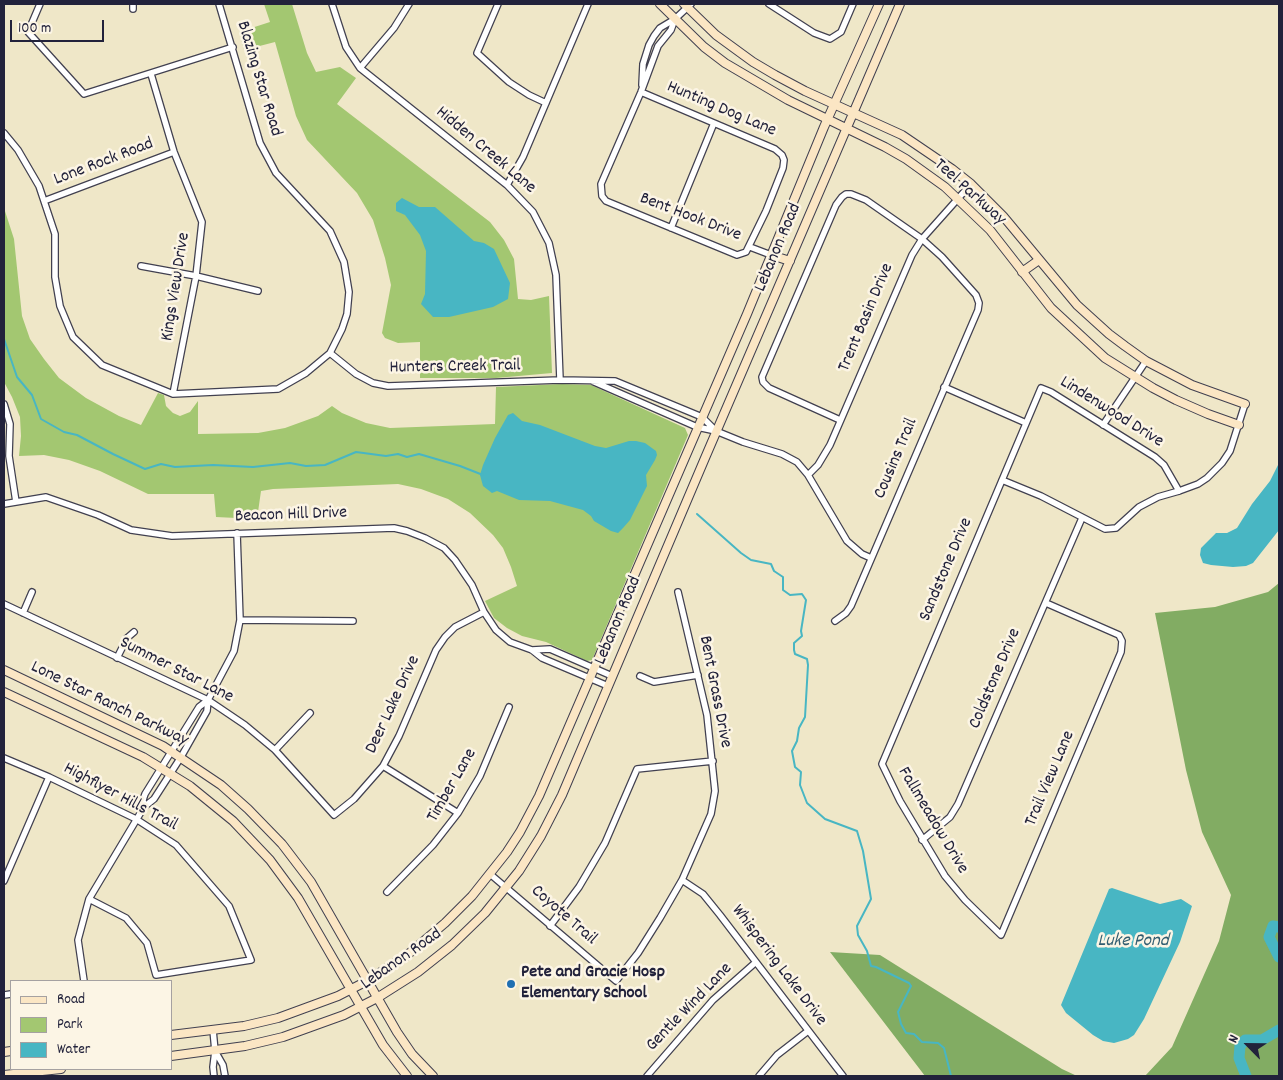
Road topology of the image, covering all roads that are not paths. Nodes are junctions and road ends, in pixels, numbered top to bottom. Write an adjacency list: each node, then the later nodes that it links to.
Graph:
1 (40, 4): 16 (street)
2 (219, 4): 14 (street, Blazing Star Road)
3 (332, 4): 15 (street, Hidden Creek Lane)
4 (409, 4): 15 (street)
5 (498, 4): 18 (street)
6 (588, 4): 18 (street)
7 (660, 4): 13 (main road, Teel Parkway)
8 (770, 4): 9 (street)
9 (853, 4)
10 (879, 4): 19 (main road, Lebanon Road)
11 (900, 4): 20 (main road, Lebanon Road)
12 (687, 5): 13 (street); 19 (main road, Teel Parkway)
13 (675, 19): 17 (street); 17 (street); 21 (main road, Teel Parkway)
14 (232, 47): 16 (street); 41 (street, Blazing Star Road)
15 (360, 68): 28 (street, Hidden Creek Lane)
16 (151, 74): 25 (street, Kings View Drive)
17 (641, 92): 22 (street, Hunting Dog Lane); 31 (street, Bent Hook Drive)
18 (546, 103): 28 (street)
19 (834, 104): 20 (main road, Teel Parkway); 21 (main road, Lebanon Road)
20 (853, 112): 23 (main road, Lebanon Road); 27 (main road, Teel Parkway)
21 (828, 119): 23 (main road, Teel Parkway); 34 (main road, Lebanon Road)
22 (714, 123): 26 (street, Hunting Dog Lane); 31 (street)
23 (846, 128): 29 (main road, Teel Parkway); 36 (main road, Lebanon Road)
24 (4, 133): 30 (street)
25 (174, 152): 30 (street, Lone Rock Road); 39 (street, Kings View Drive)
26 (784, 160): 33 (street, Bent Hook Drive)
27 (971, 184): 29 (street, Trent Basin Drive); 35 (main road, Teel Parkway)
28 (507, 185): 44 (street, Hidden Creek Lane)
29 (958, 198): 32 (street, Trent Basin Drive); 38 (main road, Teel Parkway)
30 (44, 202): 48 (street)
31 (671, 228): 33 (street, Bent Hook Drive)
32 (922, 238): 46 (street, Cousins Trail); 52 (street, Trent Basin Drive); 52 (street)
33 (750, 247): 34 (street)
34 (771, 255): 36 (main road); 51 (main road, Lebanon Road)
35 (1039, 260): 38 (main road); 42 (main road, Teel Parkway)
36 (790, 262): 57 (main road, Lebanon Road)
37 (142, 266): 39 (street)
38 (1022, 272): 43 (main road, Teel Parkway)
39 (196, 276): 40 (street); 48 (street, Kings View Drive)
40 (258, 291)
41 (330, 352): 44 (street, Hunters Creek Trail); 48 (street, Blazing Star Road)
42 (1146, 361): 43 (street); 50 (main road, Teel Parkway)
43 (1135, 378): 54 (street); 55 (main road, Teel Parkway)
44 (560, 380): 45 (street, Hunters Creek Trail)
45 (590, 380): 51 (street, Hunters Creek Trail); 56 (street, Hunters Creek Trail)
46 (944, 387): 53 (street); 65 (street, Cousins Trail)
47 (1041, 388): 53 (street, Sandstone Drive); 54 (street, Lindenwood Drive)
48 (173, 394)
49 (4, 404): 61 (street)
50 (1245, 404): 55 (street)
51 (702, 417): 56 (main road, Lebanon Road); 57 (street, Hunters Creek Trail)
52 (840, 420): 58 (street, Trent Basin Drive)
53 (1026, 423): 59 (street, Sandstone Drive)
54 (1103, 425): 60 (street, Lindenwood Drive)
55 (1239, 425): 60 (street)
56 (697, 427): 57 (street, Hunters Creek Trail); 78 (main road, Lebanon Road)
57 (716, 431): 58 (street, Hunters Creek Trail); 81 (main road, Lebanon Road)
58 (808, 475): 65 (street, Hunters Creek Trail)
59 (1002, 480): 63 (street); 94 (street, Sandstone Drive)
60 (1179, 491): 63 (street)
61 (16, 502): 62 (street, Beacon Hill Drive); 64 (street, Beacon Hill Drive)
62 (4, 504)
63 (1082, 518): 68 (street, Coldstone Drive)
64 (237, 533): 70 (street, Beacon Hill Drive); 72 (street)
65 (871, 558): 74 (street, Cousins Trail)
66 (32, 592): 71 (street)
67 (678, 592): 80 (street, Bent Grass Drive)
68 (1046, 603): 103 (street, Coldstone Drive); 111 (street, Trail View Lane)
69 (4, 604): 71 (street, Summer Star Lane)
70 (484, 612): 76 (street, Beacon Hill Drive); 95 (street, Deer Lake Drive)
71 (23, 613): 77 (street, Summer Star Lane)
72 (240, 620): 73 (street); 86 (street)
73 (353, 621)
74 (835, 621)
75 (134, 632): 77 (street)
76 (532, 650): 78 (street, Beacon Hill Drive); 83 (street, Beacon Hill Drive)
77 (117, 658): 86 (street, Summer Star Lane)
78 (593, 668): 81 (street, Beacon Hill Drive); 83 (main road, Lebanon Road)
79 (4, 670): 90 (main road, Lone Star Ranch Parkway)
80 (698, 675): 82 (street); 93 (street, Bent Grass Drive)
81 (612, 676): 84 (main road, Lebanon Road)
82 (640, 676)
83 (589, 678): 84 (street, Beacon Hill Drive); 104 (main road, Lebanon Road)
84 (608, 686): 107 (main road, Lebanon Road)
85 (4, 692): 96 (main road, Lone Star Ranch Parkway)
86 (208, 700): 89 (street, Summer Star Lane); 90 (street); 91 (street)
87 (509, 707): 100 (street, Timber Lane)
88 (310, 713): 89 (street)
89 (275, 750): 101 (street, Summer Star Lane)
90 (172, 751): 91 (main road, Lone Star Ranch Parkway); 96 (street)
91 (181, 757): 97 (street); 114 (main road, Lone Star Ranch Parkway)
92 (4, 758): 98 (street, Highflyer Hills Trail)
93 (713, 761): 105 (street, Bent Grass Drive); 110 (street)
94 (882, 764): 103 (street, Fallmeadow Drive)
95 (383, 766): 100 (street); 101 (street, Deer Lake Drive)
96 (162, 768): 97 (main road, Lone Star Ranch Parkway); 99 (street)
97 (170, 773): 99 (street); 116 (main road, Lone Star Ranch Parkway)
98 (49, 777): 102 (street, Highflyer Hills Trail); 106 (street)
99 (144, 807): 102 (street)
100 (458, 813): 108 (street, Timber Lane)
101 (334, 815)
102 (136, 819): 109 (street); 109 (street, Highflyer Hills Trail)
103 (922, 840): 111 (street, Fallmeadow Drive)
104 (490, 874): 107 (street, Coyote Trail); 114 (main road, Lebanon Road)
105 (682, 880): 112 (street, Whispering Lake Drive); 115 (street, Bent Grass Drive)
106 (4, 881)
107 (506, 888): 110 (street, Coyote Trail); 117 (main road, Lebanon Road)
108 (387, 892)
109 (89, 899): 113 (street)
110 (550, 926): 115 (street, Coyote Trail)
111 (1001, 935)
112 (756, 962): 120 (street, Whispering Lake Drive); 130 (street, Gentle Wind Lane)
113 (84, 980)
114 (367, 981): 116 (main road, Lebanon Road); 117 (main road, Lone Star Ranch Parkway)
115 (616, 982)
116 (351, 990): 118 (main road, Lone Star Ranch Parkway); 119 (main road, Lebanon Road)
117 (377, 998): 118 (main road, Lebanon Road); 129 (main road, Lone Star Ranch Parkway)
118 (361, 1006): 122 (main road, Lebanon Road); 128 (main road, Lone Star Ranch Parkway)
119 (213, 1030): 121 (main road, Lebanon Road); 122 (street)
120 (808, 1030): 131 (street); 132 (street, Whispering Lake Drive)
121 (172, 1036)
122 (215, 1050): 123 (main road, Lebanon Road); 126 (street); 127 (street)
123 (172, 1056)
124 (52, 1070): 125 (main road)
125 (4, 1075)
126 (214, 1076)
127 (225, 1076)
128 (407, 1076)
129 (433, 1076)
130 (646, 1076)
131 (758, 1076)
132 (843, 1076)

